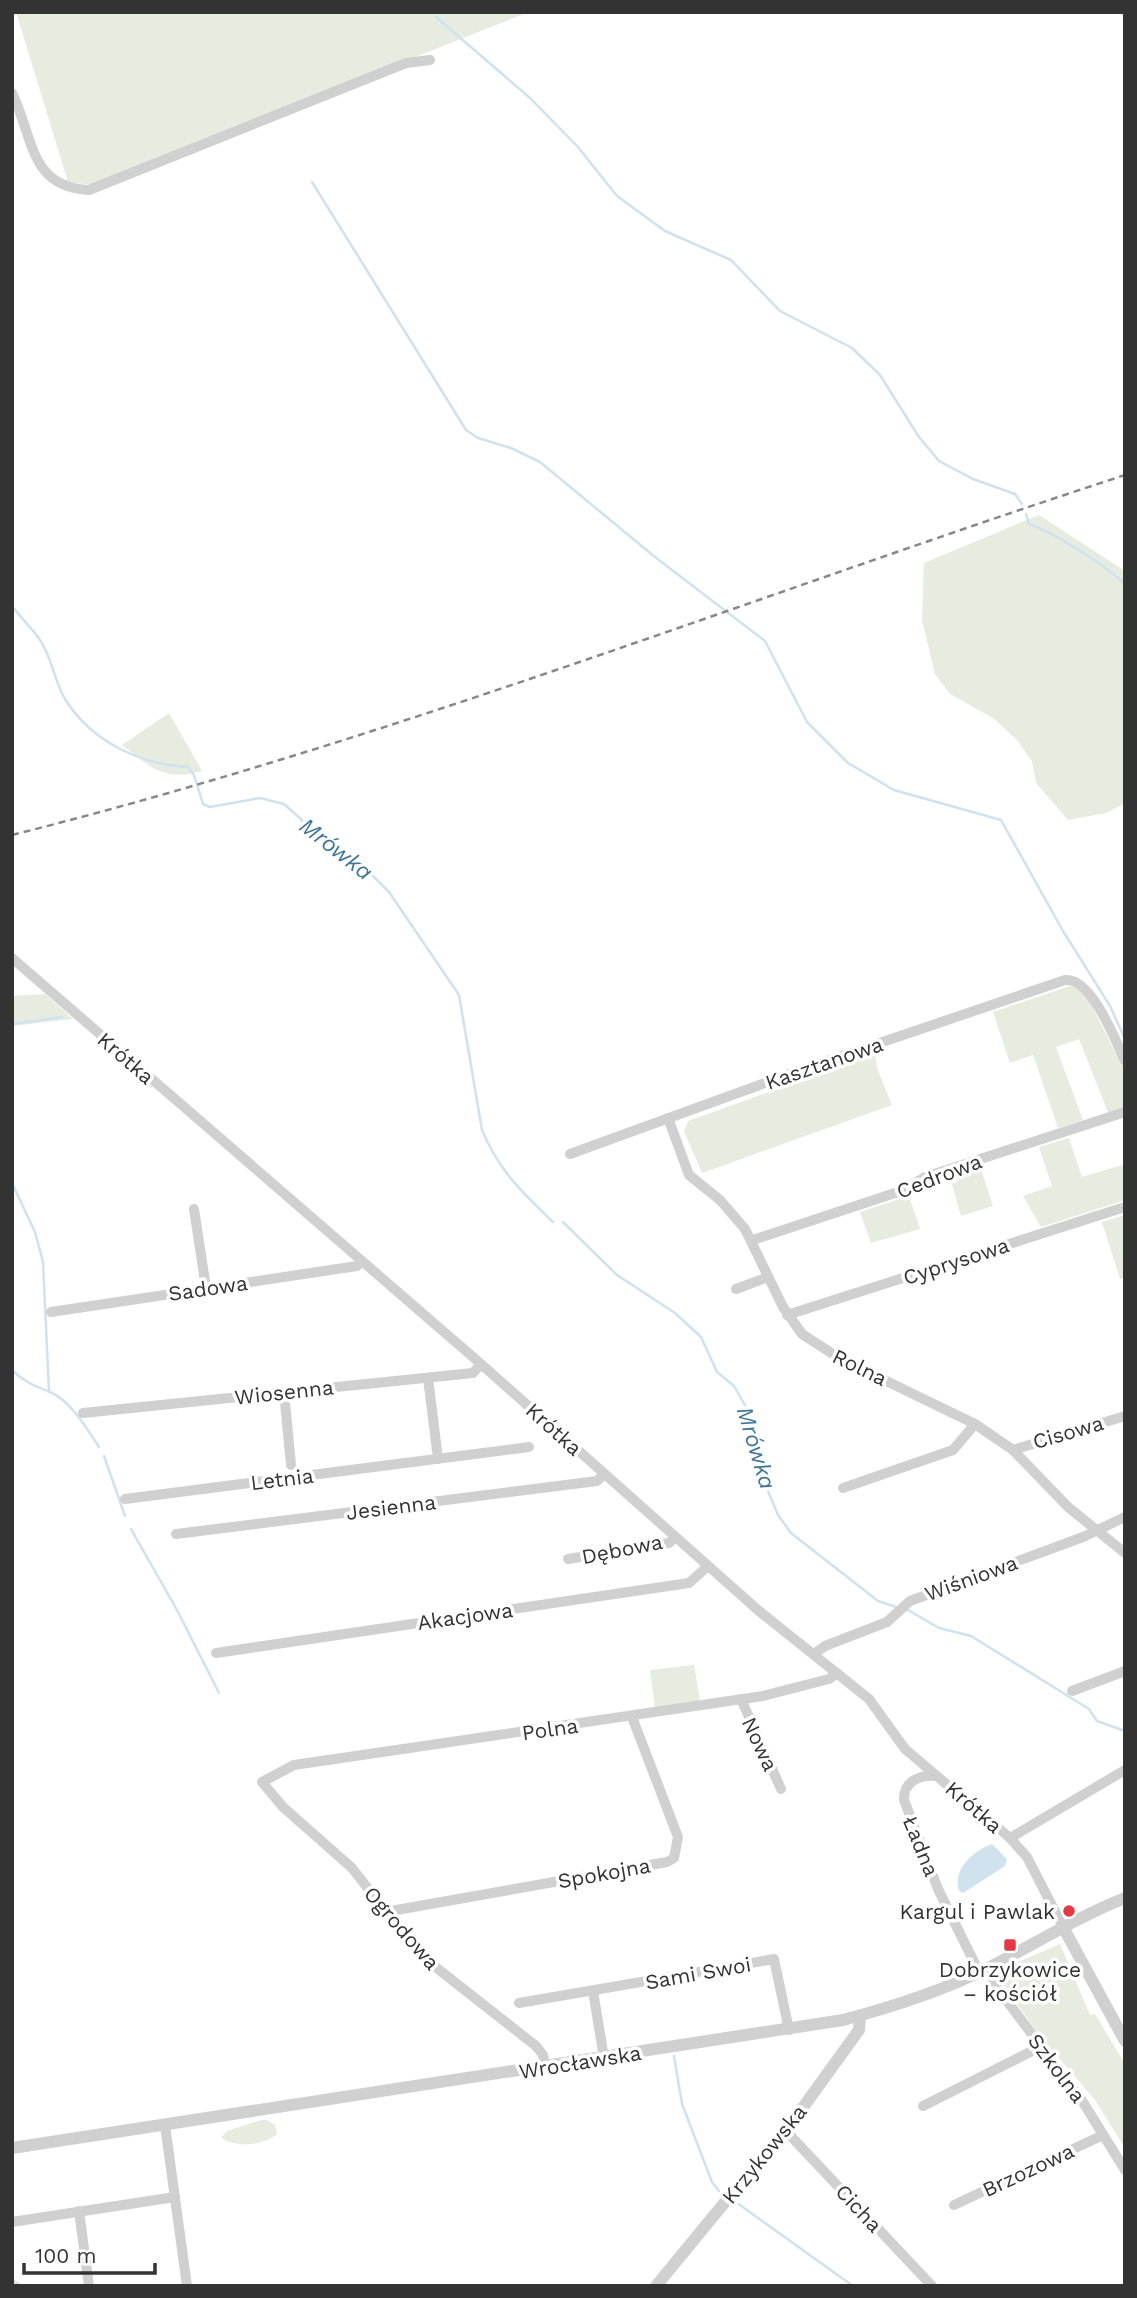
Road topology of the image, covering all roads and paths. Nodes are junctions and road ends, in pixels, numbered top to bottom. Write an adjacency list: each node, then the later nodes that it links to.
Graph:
1 (430, 60): 2 (street)
2 (12, 93)
3 (12, 958): 11 (street, Krótka)
4 (1125, 1060): 6 (street, Kasztanowa)
5 (1125, 1112): 10 (street, Cedrowa)
6 (668, 1118): 7 (street, Kasztanowa); 10 (street, Rolna)
7 (570, 1154)
8 (1125, 1207): 16 (street, Cyprysowa)
9 (194, 1209): 13 (street)
10 (753, 1240): 12 (street, Rolna)
11 (362, 1261): 13 (street, Sadowa); 17 (street, Krótka)
12 (768, 1277): 14 (street); 16 (street, Rolna)
13 (206, 1288): 15 (street, Sadowa)
14 (736, 1289)
15 (51, 1312)
16 (787, 1315): 22 (street, Rolna)
17 (481, 1364): 18 (street, Wiosenna); 27 (street, Krótka)
18 (428, 1378): 19 (street, Wiosenna); 25 (street)
19 (284, 1392): 20 (street, Wiosenna); 26 (street)
20 (83, 1413)
21 (1125, 1416): 24 (street, Cisowa)
22 (975, 1424): 24 (street, Rolna); 28 (street)
23 (529, 1447): 25 (street, Letnia)
24 (1013, 1450): 31 (street, Rolna)
25 (438, 1460): 29 (street, Letnia)
26 (291, 1465)
27 (604, 1474): 32 (street, Jesienna); 33 (street, Krótka)
28 (843, 1488)
29 (125, 1499)
30 (1125, 1517): 31 (street, Wiśniowa)
31 (1096, 1530): 34 (street, Rolna); 38 (street, Wiśniowa)
32 (176, 1534)
33 (675, 1537): 35 (street, Dębowa); 36 (street, Krótka)
34 (1125, 1553)
35 (568, 1559)
36 (708, 1566): 37 (street, Akacjowa); 38 (street, Krótka)
37 (216, 1653)
38 (814, 1654): 40 (street, Krótka)
39 (1125, 1671): 41 (street)
40 (838, 1673): 42 (street, Polna); 44 (street, Krótka)
41 (1072, 1691)
42 (741, 1699): 43 (street, Polna); 49 (street, Nowa)
43 (632, 1717): 48 (street, Polna); 52 (street, Spokojna)
44 (920, 1762): 46 (street, Krótka); 47 (street, Ładna)
45 (1125, 1770): 50 (street)
46 (937, 1776): 47 (street); 50 (street, Krótka)
47 (915, 1779): 54 (street, Ładna)
48 (262, 1782): 52 (street, Ogrodowa)
49 (781, 1789)
50 (1010, 1838): 53 (street, Krótka)
51 (1125, 1898): 53 (street, Wrocławska)
52 (385, 1912): 62 (street, Ogrodowa)
53 (1063, 1927): 54 (street, Wrocławska); 59 (street)
54 (983, 1970): 57 (street, Wrocławska); 60 (street, Szkolna)
55 (593, 1991): 56 (street, Sami Swoi); 58 (street, Sami Swoi); 61 (street)
56 (519, 2003)
57 (860, 2016): 58 (street, Wrocławska); 65 (street, Krzykowska)
58 (789, 2030): 61 (street, Wrocławska)
59 (1125, 2041)
60 (1041, 2047): 63 (street); 66 (street, Szkolna)
61 (604, 2058): 62 (street, Wrocławska)
62 (545, 2067): 64 (street, Wrocławska)
63 (923, 2106)
64 (165, 2125): 67 (street, Wrocławska); 69 (street)
65 (785, 2130): 75 (street, Krzykowska); 76 (street, Cicha)
66 (1103, 2135): 68 (street, Szkolna); 70 (street, Brzozowa)
67 (12, 2148)
68 (1125, 2169)
69 (175, 2197): 71 (street); 74 (street)
70 (954, 2205)
71 (79, 2211): 72 (street); 73 (street)
72 (12, 2222)
73 (89, 2286)
74 (187, 2286)
75 (656, 2286)
76 (932, 2286)

